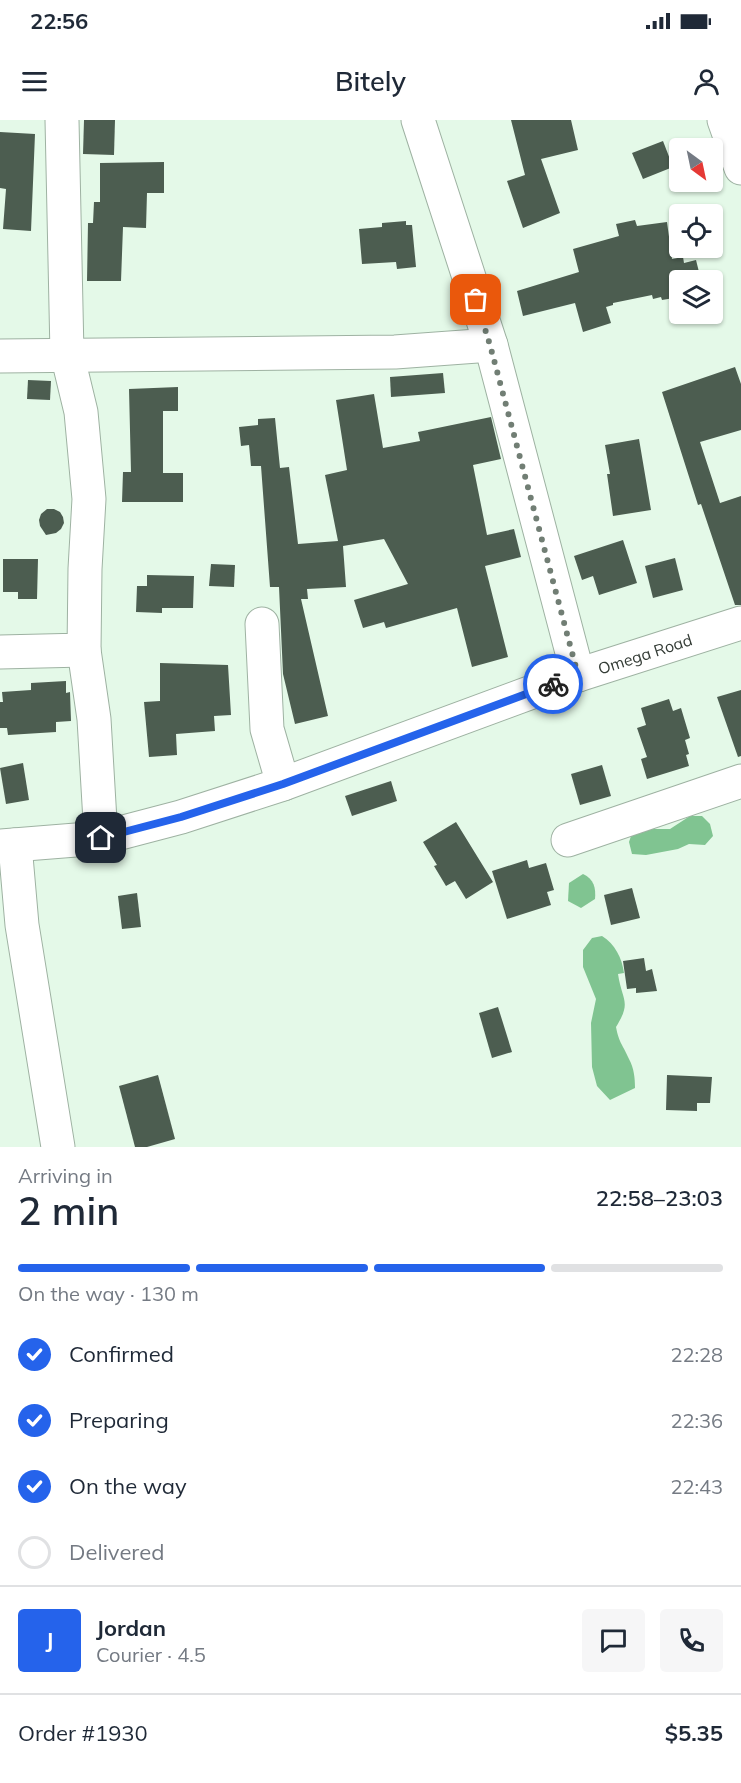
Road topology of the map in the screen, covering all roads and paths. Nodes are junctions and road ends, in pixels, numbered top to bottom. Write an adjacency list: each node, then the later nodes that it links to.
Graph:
1 (62, 120): 6 (street)
2 (418, 120): 5 (street)
3 (724, 120): 4 (street)
4 (741, 168)
5 (490, 345): 6 (street); 12 (street)
6 (67, 354): 7 (street); 10 (street)
7 (0, 356)
8 (741, 623): 12 (street, Omega Road)
9 (262, 624): 14 (street)
10 (84, 650): 11 (street); 15 (street)
11 (0, 652)
12 (578, 675): 14 (street, Omega Road)
13 (741, 781): 16 (street)
14 (283, 784): 15 (street, Omega Road)
15 (101, 838): 17 (street, Omega Road)
16 (568, 840)
17 (8, 846): 18 (street)
18 (58, 1147)

